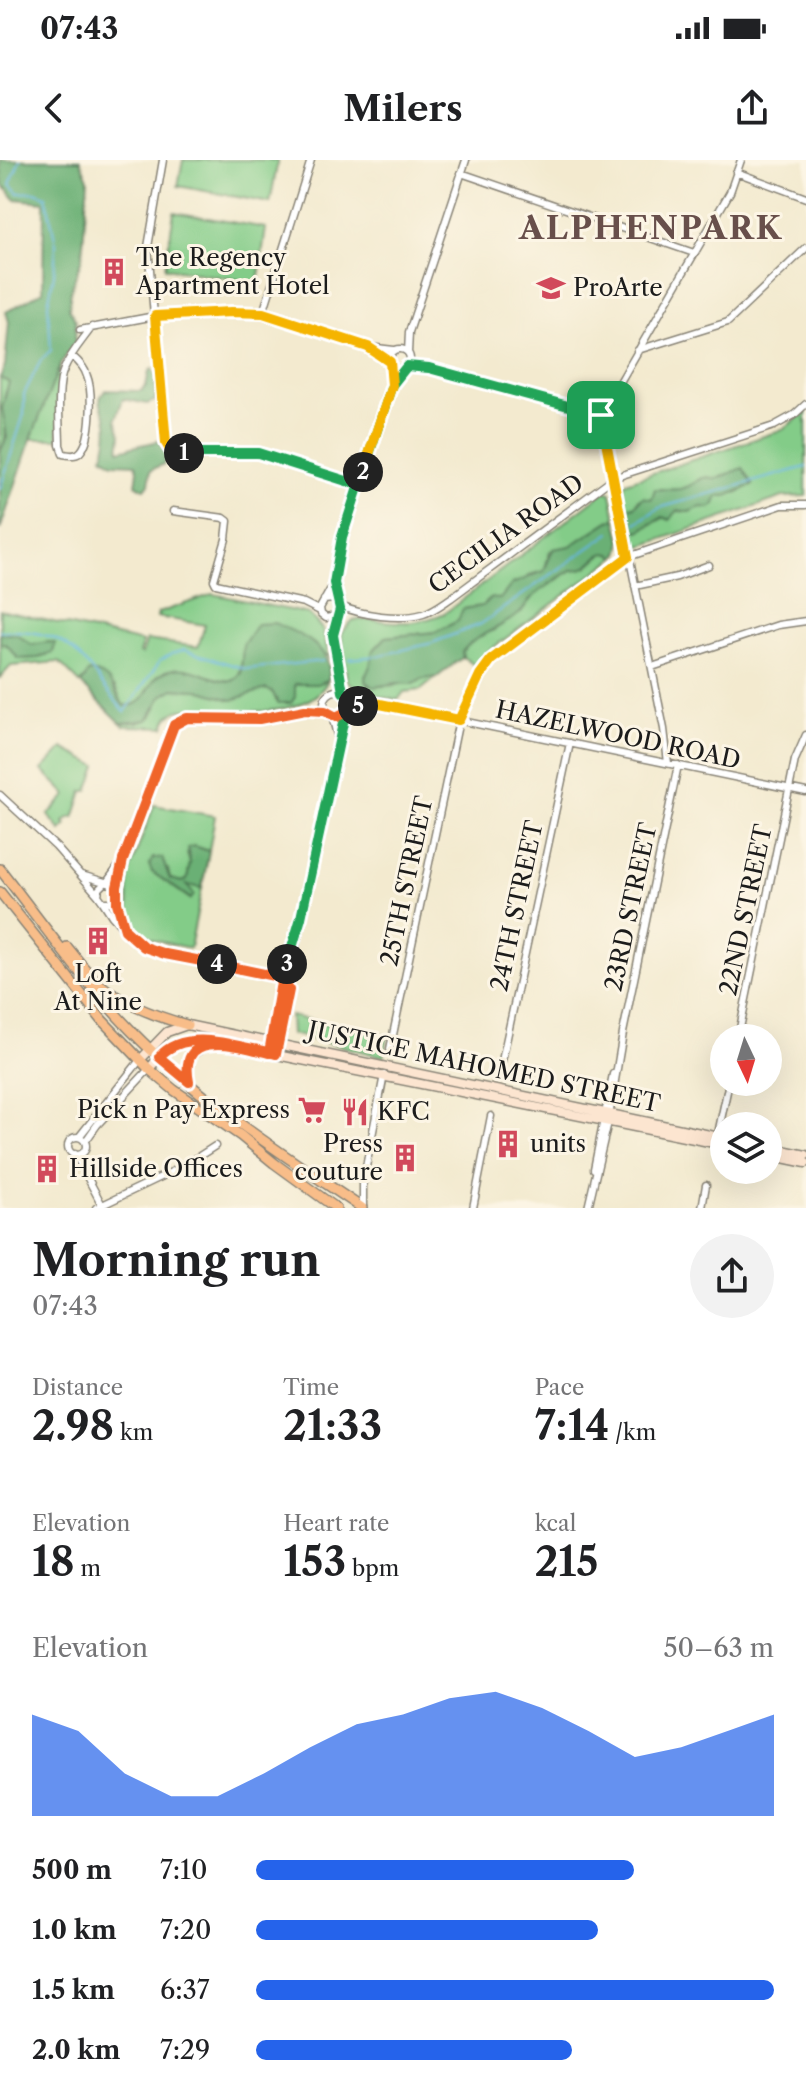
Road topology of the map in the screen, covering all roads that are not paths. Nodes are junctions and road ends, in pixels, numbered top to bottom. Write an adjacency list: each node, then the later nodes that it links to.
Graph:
1 (163, 160): 11 (street)
2 (311, 160): 10 (street)
3 (466, 160): 6 (street)
4 (741, 160): 5 (street)
5 (736, 172): 7 (street); 9 (street)
6 (461, 173): 9 (street); 14 (street)
7 (806, 198)
8 (806, 248): 17 (street)
9 (694, 253): 17 (street)
10 (263, 313): 11 (street); 15 (street)
11 (155, 316): 12 (street); 27 (street)
12 (92, 327): 13 (street); 19 (street)
13 (80, 330)
14 (409, 332): 16 (street); 18 (street)
15 (368, 347): 16 (street); 20 (street)
16 (396, 350): 18 (street); 20 (street)
17 (638, 350): 25 (street)
18 (409, 355): 21 (street); 22 (street)
19 (72, 356): 19 (street)
20 (391, 363): 21 (street); 23 (street)
21 (405, 367): 22 (street); 23 (street)
22 (429, 368): 25 (street)
23 (392, 385): 27 (street)
24 (806, 404): 26 (street, CECILIA ROAD)
25 (601, 415): 26 (street)
26 (613, 478): 30 (street); 37 (street, CECILIA ROAD)
27 (359, 485): 32 (street)
28 (806, 505): 30 (street, 25TH STREET)
29 (173, 511): 35 (street)
30 (628, 557): 33 (street); 50 (street, 25TH STREET)
31 (709, 565): 33 (street)
32 (334, 583): 34 (street); 36 (street)
33 (635, 586): 43 (street)
34 (323, 601): 35 (street); 36 (street, CECILIA ROAD); 38 (street)
35 (304, 603): 38 (street)
36 (338, 603): 37 (street, CECILIA ROAD); 39 (street)
37 (354, 612): 39 (street, CECILIA ROAD)
38 (322, 614): 39 (street, CECILIA ROAD); 41 (street)
39 (337, 616): 41 (street)
40 (806, 621): 43 (street)
41 (333, 635): 42 (street)
42 (337, 667): 44 (street); 45 (street)
43 (652, 667): 54 (street)
44 (344, 693): 45 (street); 46 (street, HAZELWOOD ROAD); 49 (street)
45 (326, 696): 47 (street); 48 (street)
46 (375, 703): 49 (street); 50 (street, HAZELWOOD ROAD)
47 (305, 710): 48 (street); 59 (street)
48 (328, 714): 49 (street); 53 (street)
49 (346, 714): 53 (street)
50 (459, 720): 52 (street, HAZELWOOD ROAD); 78 (street, 25TH STREET)
51 (806, 735): 56 (street, 22ND STREET)
52 (570, 743): 54 (street, HAZELWOOD ROAD); 84 (street, 24TH STREET)
53 (339, 747): 68 (street)
54 (668, 763): 55 (street, HAZELWOOD ROAD)
55 (678, 765): 56 (street, HAZELWOOD ROAD); 87 (street, 23RD STREET)
56 (790, 789): 57 (street, HAZELWOOD ROAD); 73 (street, 22ND STREET)
57 (806, 792)
58 (0, 795): 61 (street)
59 (123, 860): 62 (street); 63 (street)
60 (0, 869): 67 (main road)
61 (78, 873): 62 (street); 65 (street)
62 (106, 883): 63 (street); 65 (street)
63 (117, 887): 66 (street)
64 (0, 892): 81 (main road)
65 (101, 898): 66 (street); 69 (street)
66 (117, 898): 69 (street)
67 (37, 916): 74 (main road); 77 (main road)
68 (301, 918): 70 (street); 71 (street)
69 (125, 930): 71 (street)
70 (293, 972): 71 (street); 72 (street)
71 (283, 978): 72 (street); 76 (street)
72 (289, 990): 76 (street)
73 (741, 1024)
74 (187, 1025): 76 (main road, JUSTICE MAHOMED STREET); 77 (main road)
75 (212, 1042): 79 (main road, JUSTICE MAHOMED STREET); 80 (main road, JUSTICE MAHOMED STREET); 85 (main road)
76 (274, 1043): 79 (street); 87 (main road, JUSTICE MAHOMED STREET)
77 (150, 1049): 80 (main road); 81 (main road)
78 (390, 1049)
79 (273, 1053): 83 (main road, JUSTICE MAHOMED STREET)
80 (159, 1057): 82 (main road); 85 (main road)
81 (140, 1060): 82 (main road); 89 (street)
82 (149, 1069): 89 (street); 103 (main road)
83 (384, 1075): 87 (main road, JUSTICE MAHOMED STREET); 99 (street)
84 (499, 1075)
85 (189, 1082): 101 (main road)
86 (491, 1116): 105 (street)
87 (606, 1117): 88 (main road, JUSTICE MAHOMED STREET); 90 (main road, JUSTICE MAHOMED STREET); 106 (street, 23RD STREET)
88 (710, 1136)
89 (82, 1139): 93 (street); 94 (street)
90 (710, 1142)
91 (215, 1146): 102 (street)
92 (782, 1150): 95 (main road)
93 (84, 1152): 94 (street); 98 (street)
94 (75, 1154): 98 (street)
95 (806, 1155)
96 (782, 1158): 97 (main road)
97 (806, 1163)
98 (86, 1173): 102 (street)
99 (363, 1182): 101 (street); 104 (street)
100 (706, 1185): 107 (street)
101 (346, 1197): 104 (main road)
102 (99, 1206)
103 (336, 1208)
104 (362, 1208)
105 (473, 1208)
106 (588, 1208)
107 (702, 1208)

